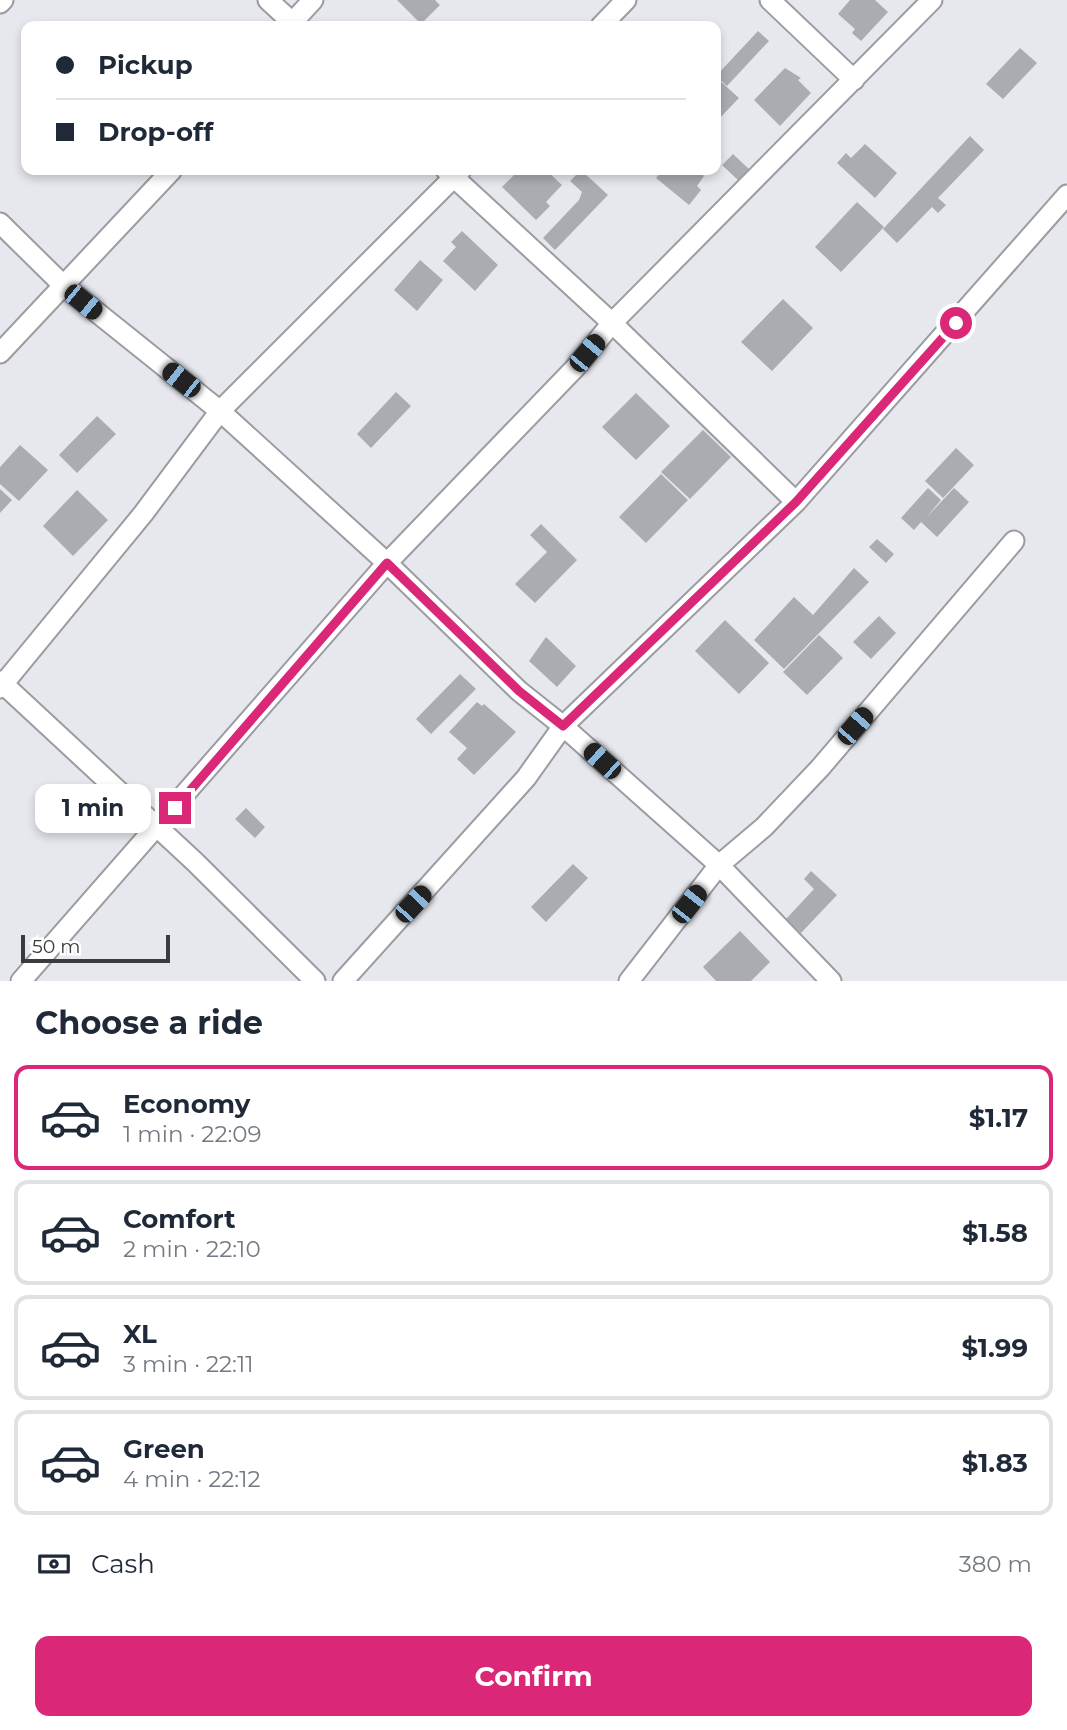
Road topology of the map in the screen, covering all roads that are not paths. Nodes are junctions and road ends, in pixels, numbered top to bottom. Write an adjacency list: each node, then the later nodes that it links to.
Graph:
1 (268, 0): 6 (street)
2 (313, 0): 7 (street)
3 (626, 0): 8 (street)
4 (771, 0): 9 (street)
5 (932, 0): 9 (street)
6 (289, 21)
7 (296, 21)
8 (606, 21)
9 (854, 80): 16 (street)
10 (167, 175): 15 (street)
11 (450, 175): 18 (street)
12 (456, 175): 16 (street)
13 (1067, 195): 19 (street)
14 (0, 223): 15 (street)
15 (64, 286): 17 (street); 18 (street)
16 (612, 323): 19 (street); 21 (street)
17 (0, 353)
18 (220, 411): 21 (street); 22 (street)
19 (796, 502): 23 (street)
20 (1014, 541): 25 (street)
21 (387, 563): 23 (street); 24 (street)
22 (1, 684): 24 (street)
23 (563, 726): 25 (street); 28 (street)
24 (158, 828): 26 (street); 27 (street)
25 (719, 865): 29 (street); 30 (street)
26 (21, 981)
27 (315, 981)
28 (343, 981)
29 (629, 981)
30 (831, 981)

